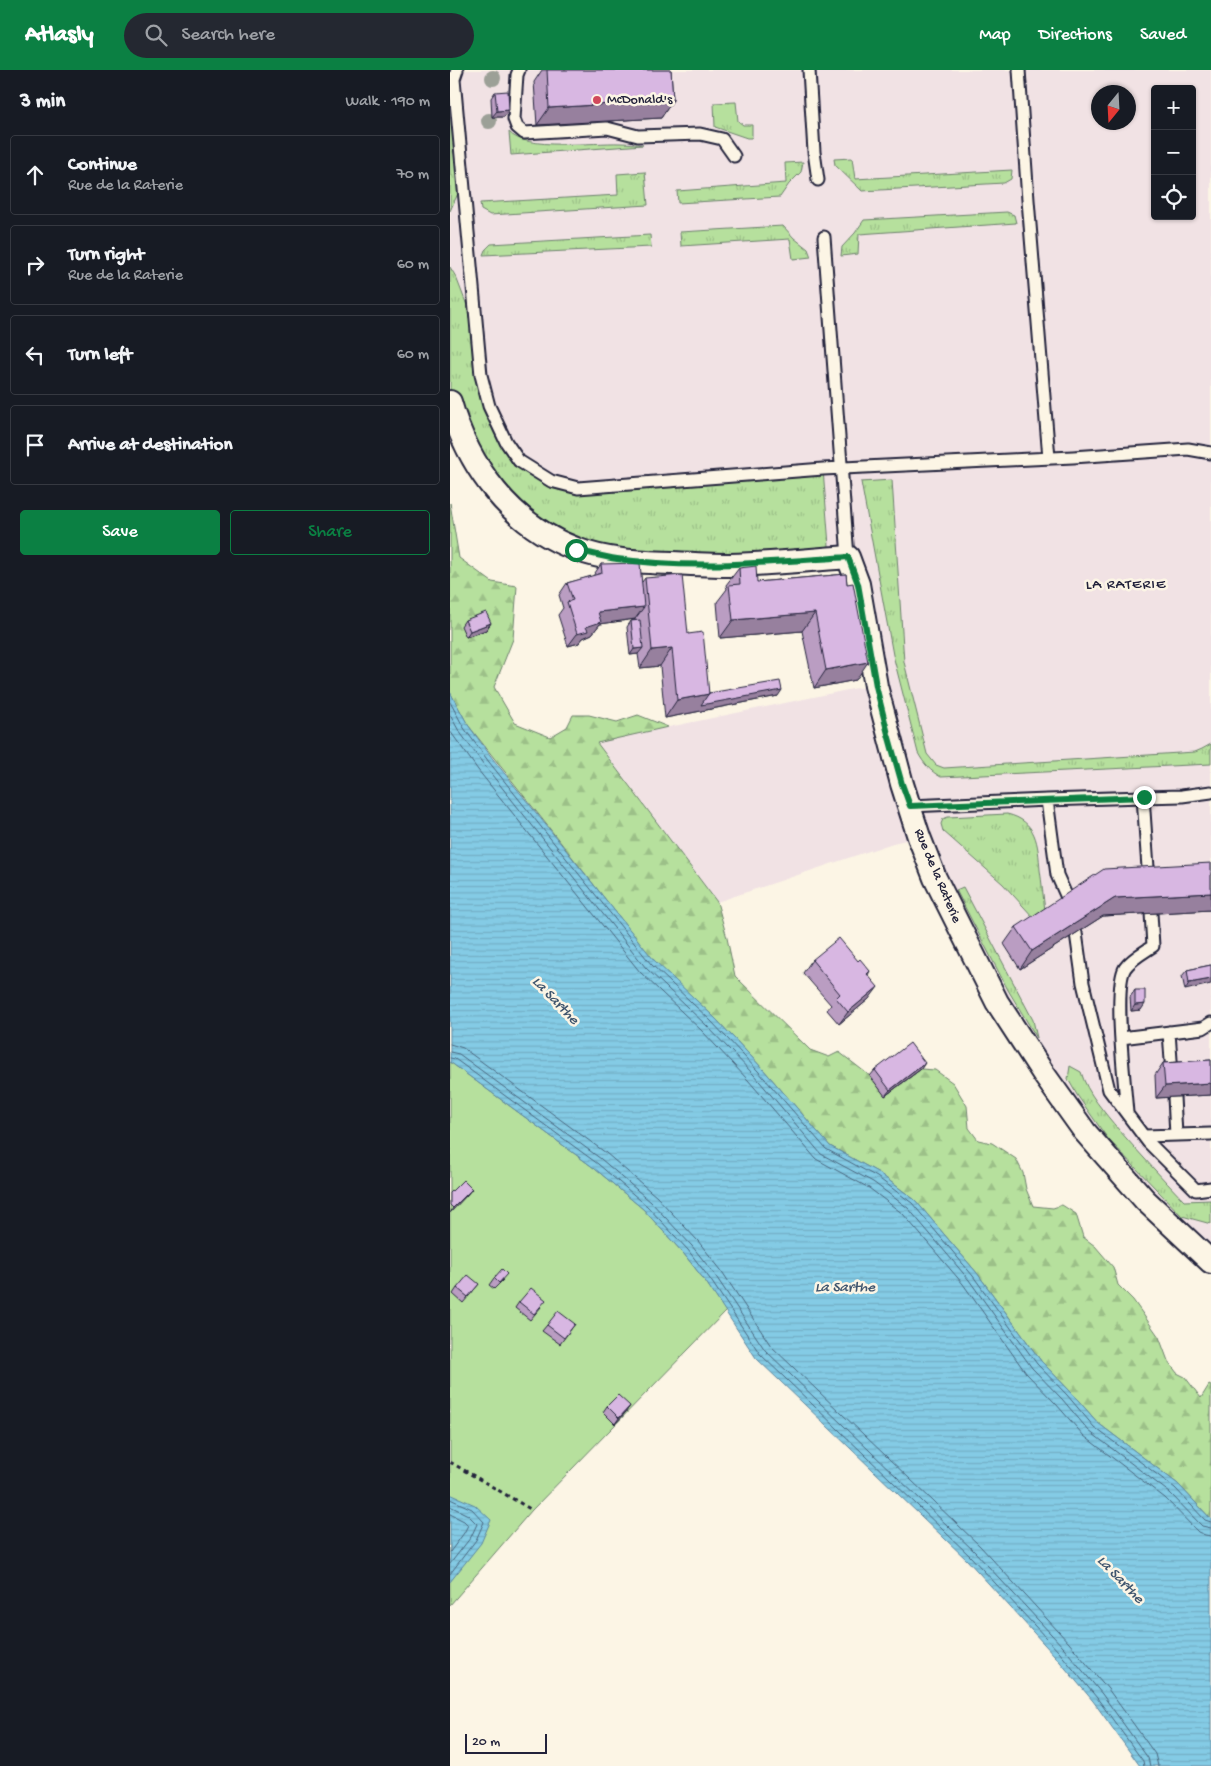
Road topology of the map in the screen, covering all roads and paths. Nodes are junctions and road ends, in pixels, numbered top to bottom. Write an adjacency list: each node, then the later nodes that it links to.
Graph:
1 (457, 70): 11 (lane)
2 (519, 70): 5 (lane)
3 (809, 70): 6 (lane)
4 (1020, 70): 10 (lane)
5 (734, 156)
6 (818, 180)
7 (824, 238): 11 (lane)
8 (450, 402): 12 (street)
9 (1211, 453): 10 (lane)
10 (1049, 458): 11 (lane)
11 (841, 468): 12 (lane)
12 (848, 557): 16 (street, Rue de la Raterie)
13 (1211, 792): 14 (lane)
14 (1144, 797): 15 (lane); 17 (lane)
15 (1047, 800): 16 (lane); 18 (lane)
16 (910, 806): 31 (street, Rue de la Raterie)
17 (1149, 884)
18 (1069, 902)
19 (1151, 913): 23 (lane)
20 (1076, 933): 26 (lane)
21 (1211, 1023): 22 (lane)
22 (1169, 1032): 23 (lane); 24 (lane)
23 (1121, 1038): 26 (lane)
24 (1172, 1074)
25 (1174, 1097): 28 (lane)
26 (1127, 1113): 29 (lane)
27 (1211, 1134): 28 (lane)
28 (1176, 1135): 29 (lane)
29 (1144, 1136): 30 (lane)
30 (1211, 1188)
31 (1211, 1262)
32 (450, 1462): 33 (path)
33 (532, 1510)

